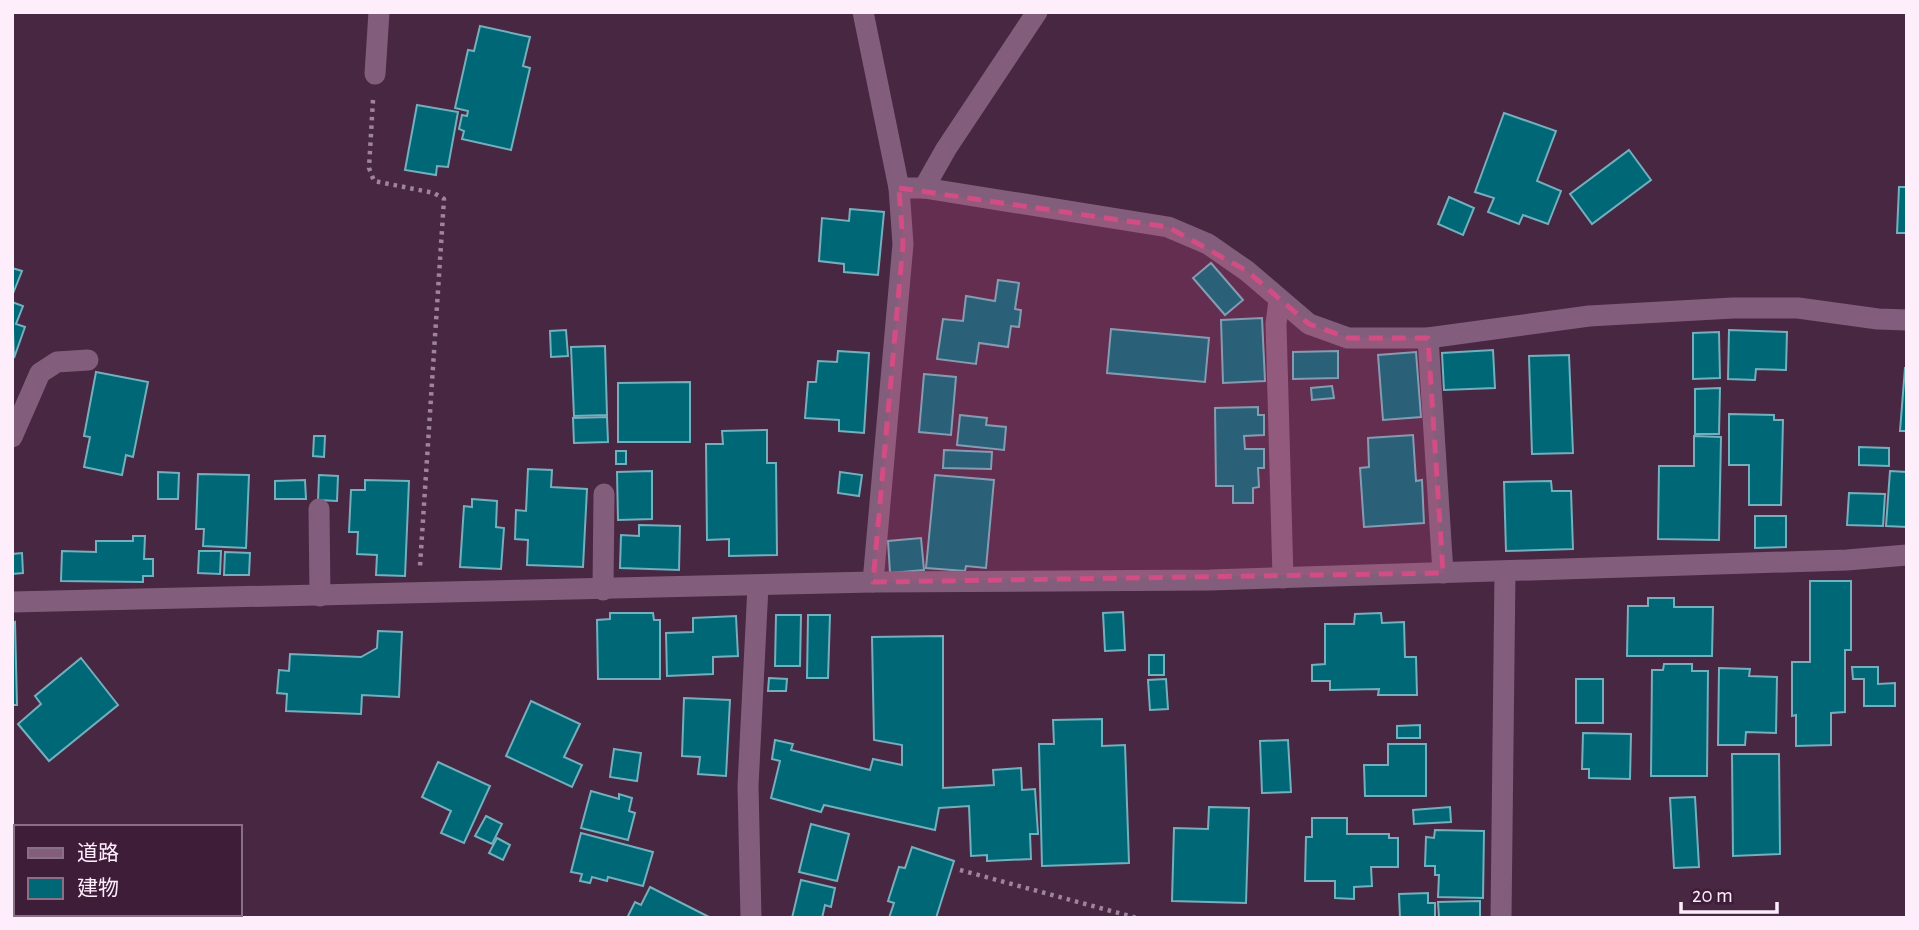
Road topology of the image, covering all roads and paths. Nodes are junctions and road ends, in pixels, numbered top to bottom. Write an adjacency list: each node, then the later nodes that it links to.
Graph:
1 (379, 12): 4 (street)
2 (863, 12): 5 (street)
3 (1037, 12): 6 (street)
4 (375, 74): 21 (path)
5 (899, 188): 6 (street); 18 (street)
6 (924, 188): 7 (street)
7 (1279, 300): 9 (street); 17 (street)
8 (1907, 320): 9 (street)
9 (1428, 338): 16 (street)
10 (88, 360): 11 (street)
11 (12, 437)
12 (604, 494): 20 (street)
13 (318, 509): 22 (street)
14 (1907, 555): 15 (street)
15 (1505, 570): 16 (street); 27 (street)
16 (1443, 573): 17 (street)
17 (1283, 578): 18 (street)
18 (873, 582): 19 (street)
19 (758, 586): 20 (street); 25 (street)
20 (603, 590): 21 (street)
21 (419, 594): 22 (street)
22 (320, 596): 23 (street)
23 (12, 602)
24 (960, 870): 26 (path)
25 (751, 918)
26 (1137, 918)
27 (1501, 918)

